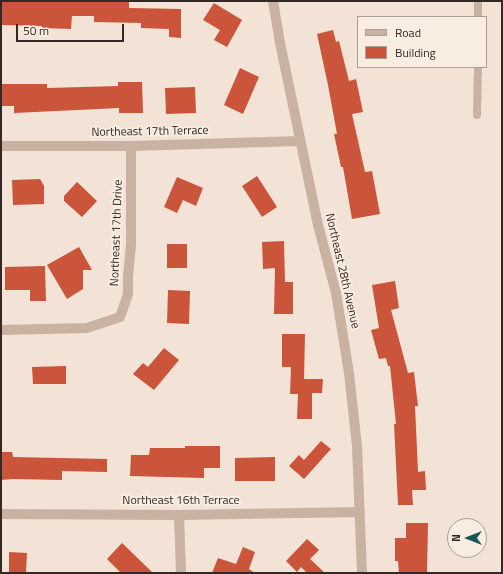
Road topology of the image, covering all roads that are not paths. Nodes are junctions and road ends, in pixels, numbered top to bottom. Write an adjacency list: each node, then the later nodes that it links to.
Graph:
1 (273, 1): 6 (street, Northeast 28th Avenue)
2 (478, 1): 3 (lane)
3 (478, 16)
4 (478, 68): 5 (lane)
5 (477, 115)
6 (300, 142): 8 (street, Northeast 17th Terrace); 10 (street, Northeast 28th Avenue)
7 (1, 146): 8 (street, Northeast 17th Terrace)
8 (131, 146): 9 (street, Northeast 17th Drive)
9 (1, 330)
10 (360, 512): 12 (street, Northeast 16th Terrace); 14 (street, Northeast 28th Avenue)
11 (1, 514): 12 (street, Northeast 16th Terrace)
12 (179, 515): 13 (street)
13 (181, 573)
14 (362, 573)

